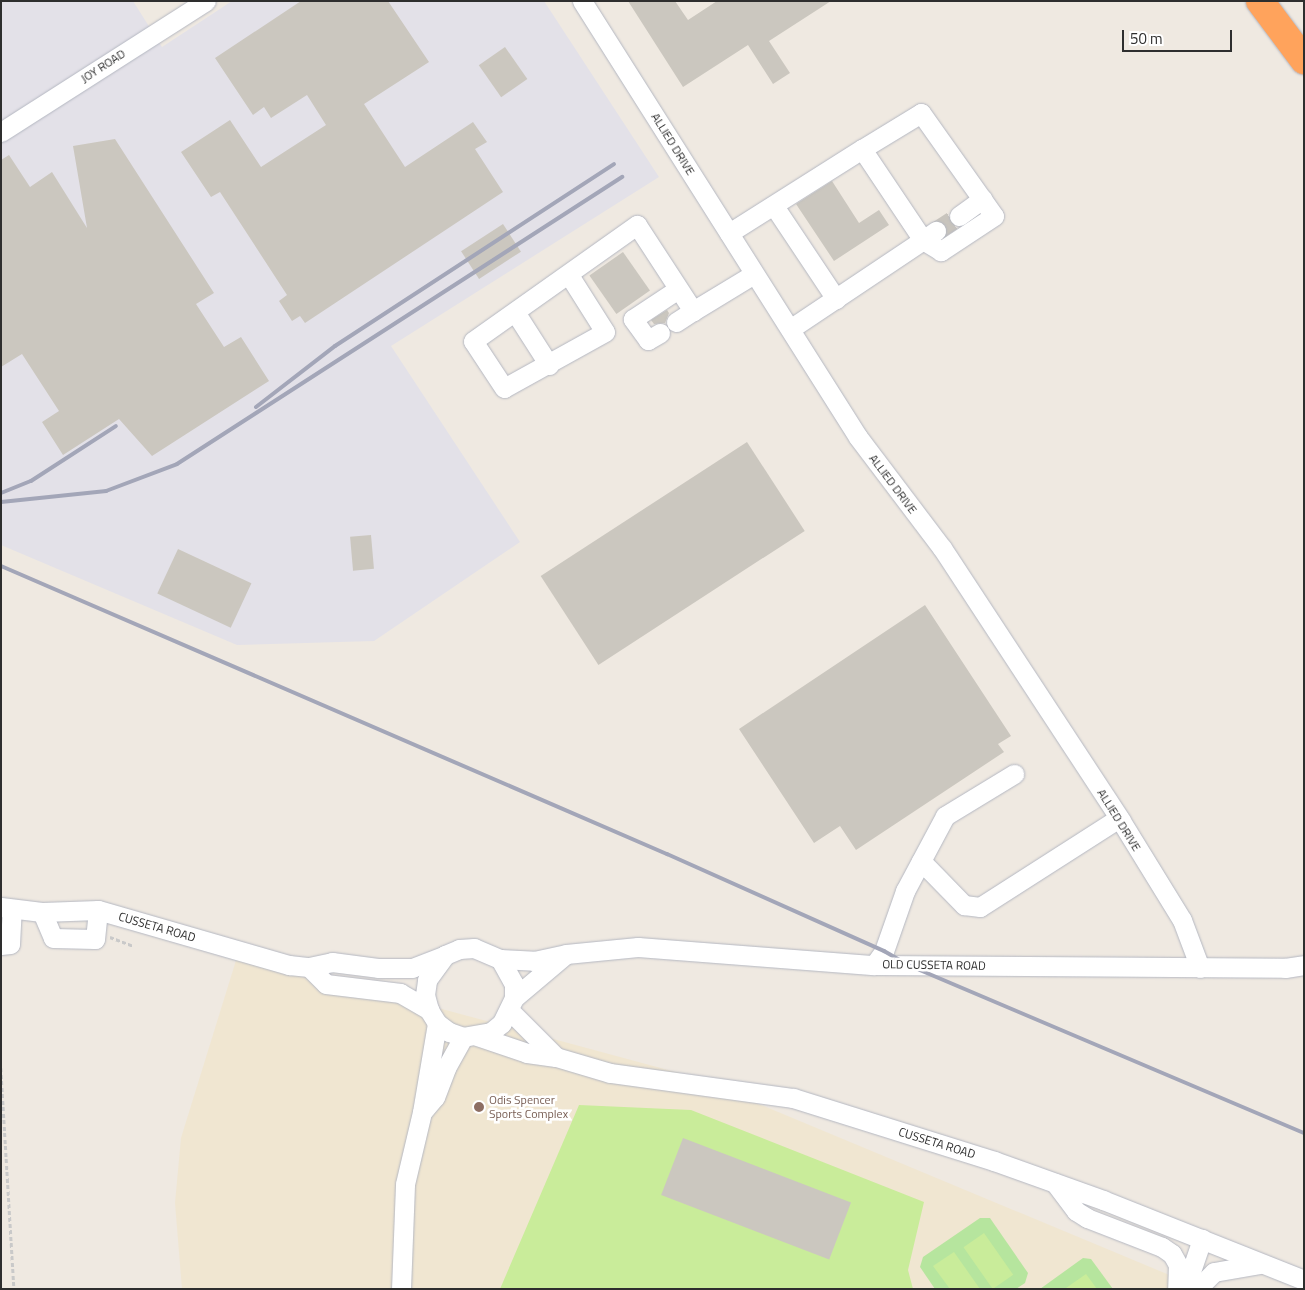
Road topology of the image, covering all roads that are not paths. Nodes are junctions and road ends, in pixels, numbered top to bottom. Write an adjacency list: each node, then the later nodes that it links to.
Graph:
1 (206, 1): 5 (street, JOY ROAD)
2 (582, 1): 10 (street, ALLIED DRIVE)
3 (1260, 1): 4 (highway)
4 (1304, 60)
5 (1, 132)
6 (862, 149): 7 (street); 8 (street); 11 (street)
7 (982, 199): 9 (street); 11 (street)
8 (774, 206): 10 (street); 15 (street)
9 (959, 216)
10 (729, 234): 12 (street, ALLIED DRIVE)
11 (930, 236): 15 (street)
12 (754, 274): 16 (street); 20 (street, ALLIED DRIVE)
13 (569, 275): 14 (street); 17 (street); 21 (street)
14 (678, 288): 16 (street); 18 (street)
15 (836, 299): 20 (street)
16 (693, 311): 19 (street)
17 (515, 312): 23 (street); 23 (street)
18 (634, 319): 21 (street); 22 (street)
19 (676, 322)
20 (790, 329): 25 (street, ALLIED DRIVE)
21 (605, 332): 23 (street)
22 (660, 333)
23 (549, 365)
24 (1014, 774): 26 (street)
25 (1120, 818): 26 (street); 37 (street, ALLIED DRIVE)
26 (921, 861): 34 (street)
27 (6, 908): 29 (street, CUSSETA ROAD); 30 (street)
28 (98, 910): 29 (street, CUSSETA ROAD); 29 (street); 36 (street, CUSSETA ROAD)
29 (42, 912)
30 (1, 945)
31 (566, 954): 33 (street, OLD CUSSETA ROAD); 34 (street, OLD CUSSETA ROAD); 38 (street)
32 (445, 956): 33 (street, CUSSETA ROAD); 36 (street, CUSSETA ROAD); 39 (street)
33 (500, 959): 38 (street)
34 (874, 965): 37 (street, OLD CUSSETA ROAD)
35 (1304, 965): 37 (street, OLD CUSSETA ROAD)
36 (310, 967): 39 (street, CUSSETA ROAD)
37 (1200, 968)
38 (512, 1005): 40 (street); 41 (street, CUSSETA ROAD)
39 (433, 1016): 40 (street, CUSSETA ROAD); 42 (street)
40 (470, 1036): 41 (street, CUSSETA ROAD); 42 (street)
41 (556, 1057): 43 (street, CUSSETA ROAD)
42 (421, 1118): 47 (street)
43 (1055, 1183): 44 (street, CUSSETA ROAD); 48 (street)
44 (1202, 1240): 45 (street, CUSSETA ROAD); 49 (street)
45 (1262, 1264): 46 (street, CUSSETA ROAD); 50 (street)
46 (1304, 1280)
47 (401, 1289)
48 (1178, 1289)
49 (1185, 1289)
50 (1197, 1289)

